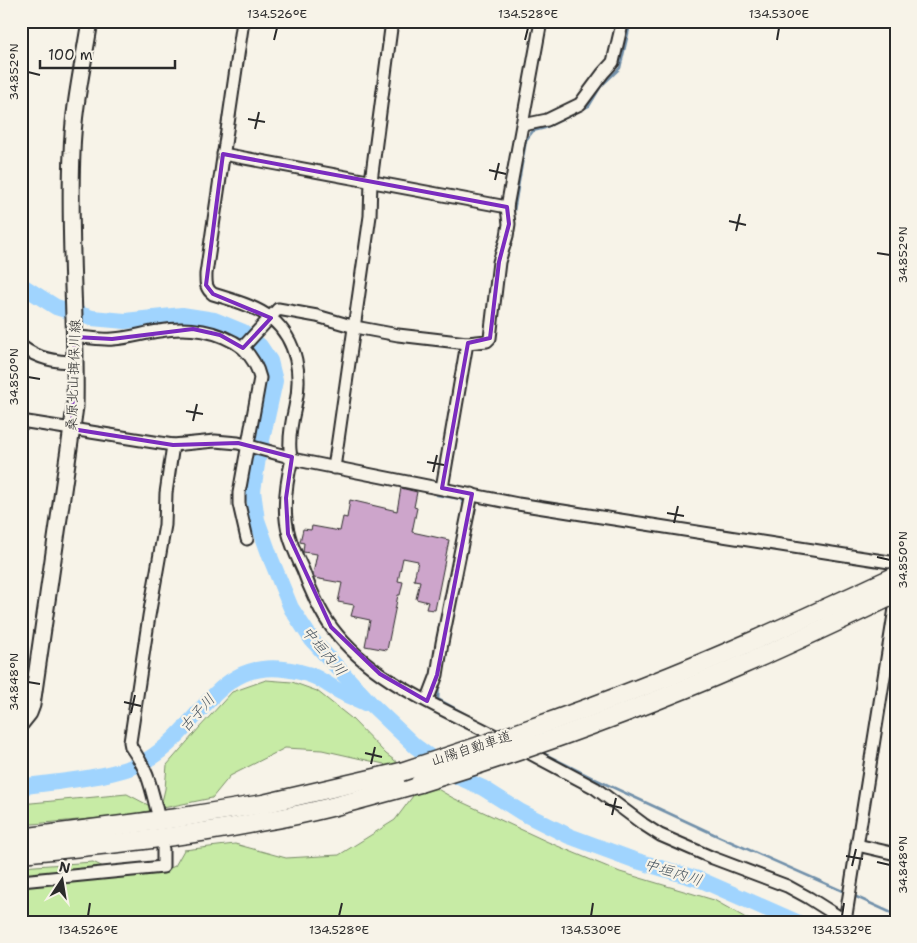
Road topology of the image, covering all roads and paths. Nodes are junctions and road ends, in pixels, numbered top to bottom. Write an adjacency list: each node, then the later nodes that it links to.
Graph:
1 (90, 21): 12 (main road, 桑原北山揖保川線)
2 (242, 21): 7 (street)
3 (392, 21): 8 (street)
4 (541, 21): 6 (street)
5 (624, 21): 6 (street)
6 (523, 125): 9 (street)
7 (223, 154): 8 (street); 10 (street)
8 (371, 181): 9 (street); 11 (street)
9 (508, 207): 13 (street)
10 (269, 320): 11 (street); 15 (street); 21 (street)
11 (355, 327): 13 (street); 22 (street)
12 (75, 334): 15 (street); 16 (main road, 桑原北山揖保川線)
13 (467, 343): 23 (street)
14 (21, 346): 16 (street)
15 (244, 347): 20 (street)
16 (76, 362): 18 (main road, 桑原北山揖保川線)
17 (21, 421): 18 (street)
18 (72, 429): 19 (street); 31 (main road, 桑原北山揖保川線)
19 (173, 445): 20 (street); 32 (street)
20 (249, 446): 21 (street); 25 (street)
21 (289, 458): 22 (street); 30 (street)
22 (334, 468): 23 (street)
23 (442, 488): 24 (street)
24 (472, 494): 26 (street); 30 (street)
25 (247, 540)
26 (896, 563)
27 (896, 576): 33 (highway, 山陽自動車道, bridge)
28 (896, 594): 36 (highway, 山陽自動車道, bridge)
29 (896, 602): 34 (street)
30 (427, 701): 39 (street)
31 (21, 723)
32 (157, 811)
33 (21, 838)
34 (857, 845): 37 (street); 39 (street)
35 (162, 849): 38 (street)
36 (21, 853)
37 (896, 854)
38 (21, 881)
39 (845, 921)

